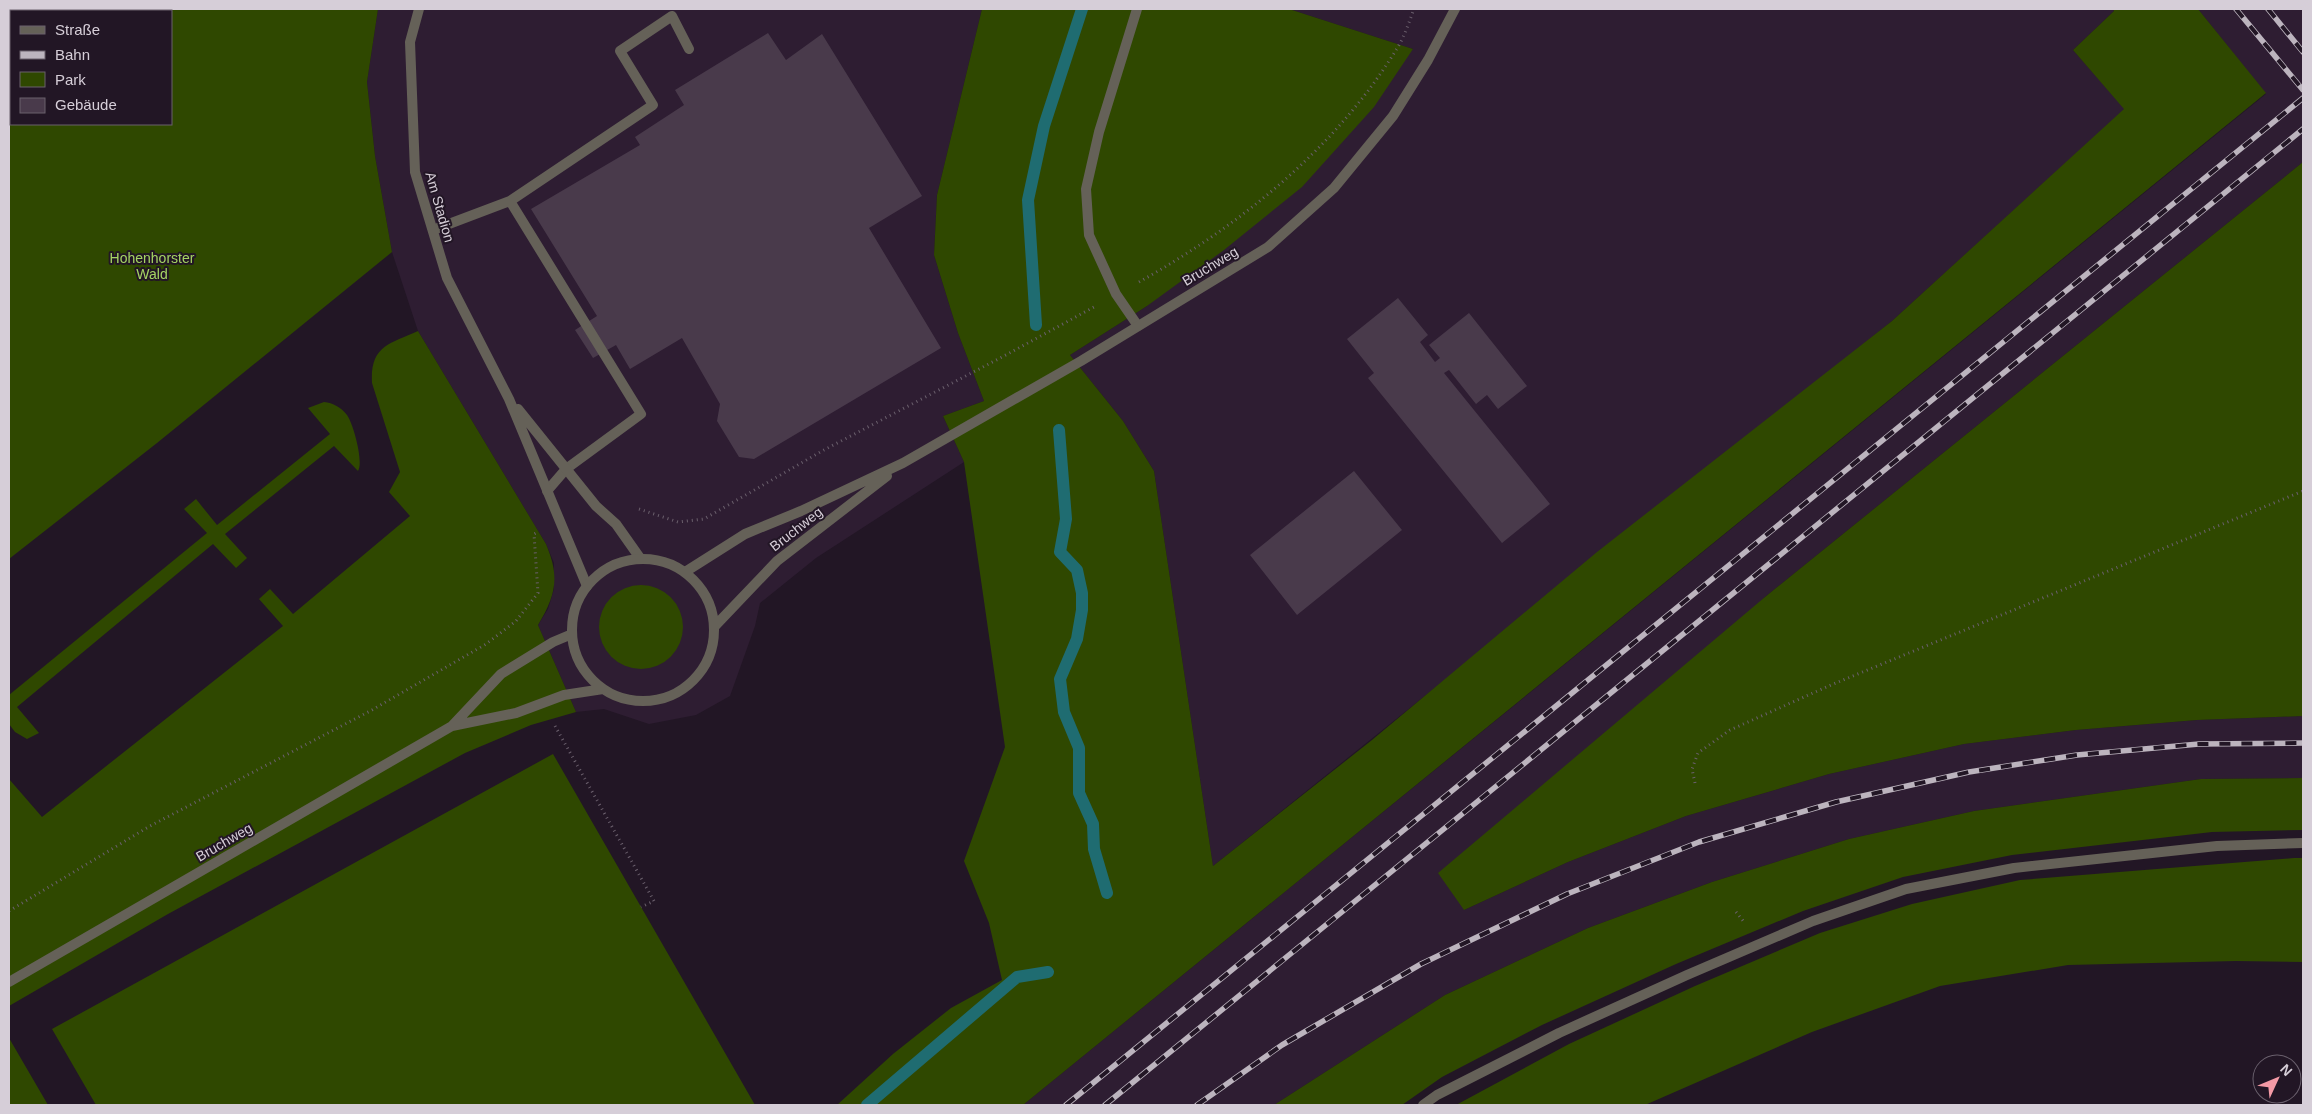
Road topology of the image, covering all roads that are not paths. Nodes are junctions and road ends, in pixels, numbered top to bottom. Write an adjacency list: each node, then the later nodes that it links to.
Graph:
1 (419, 9): 6 (street, Am Stadion)
2 (1137, 9): 7 (street)
3 (1455, 9): 7 (street, Bruchweg)
4 (689, 48): 5 (street)
5 (510, 201): 6 (street); 10 (street)
6 (433, 230): 8 (street, Am Stadion)
7 (1138, 326): 9 (street, Bruchweg)
8 (509, 398): 10 (street, Am Stadion); 11 (street, Am Stadion)
9 (903, 463): 13 (street, Bruchweg); 15 (street, Bruchweg)
10 (566, 469): 11 (street); 12 (street, Am Stadion)
11 (547, 491): 14 (street, Am Stadion)
12 (640, 558): 13 (street); 14 (street)
13 (684, 572): 15 (street)
14 (587, 586): 16 (street)
15 (715, 626): 17 (street)
16 (572, 634): 17 (street); 18 (street, Bruchweg)
17 (603, 689): 18 (street, Bruchweg)
18 (452, 726): 20 (street, Bruchweg)
19 (2303, 844): 21 (street)
20 (9, 982)
21 (1423, 1105)

